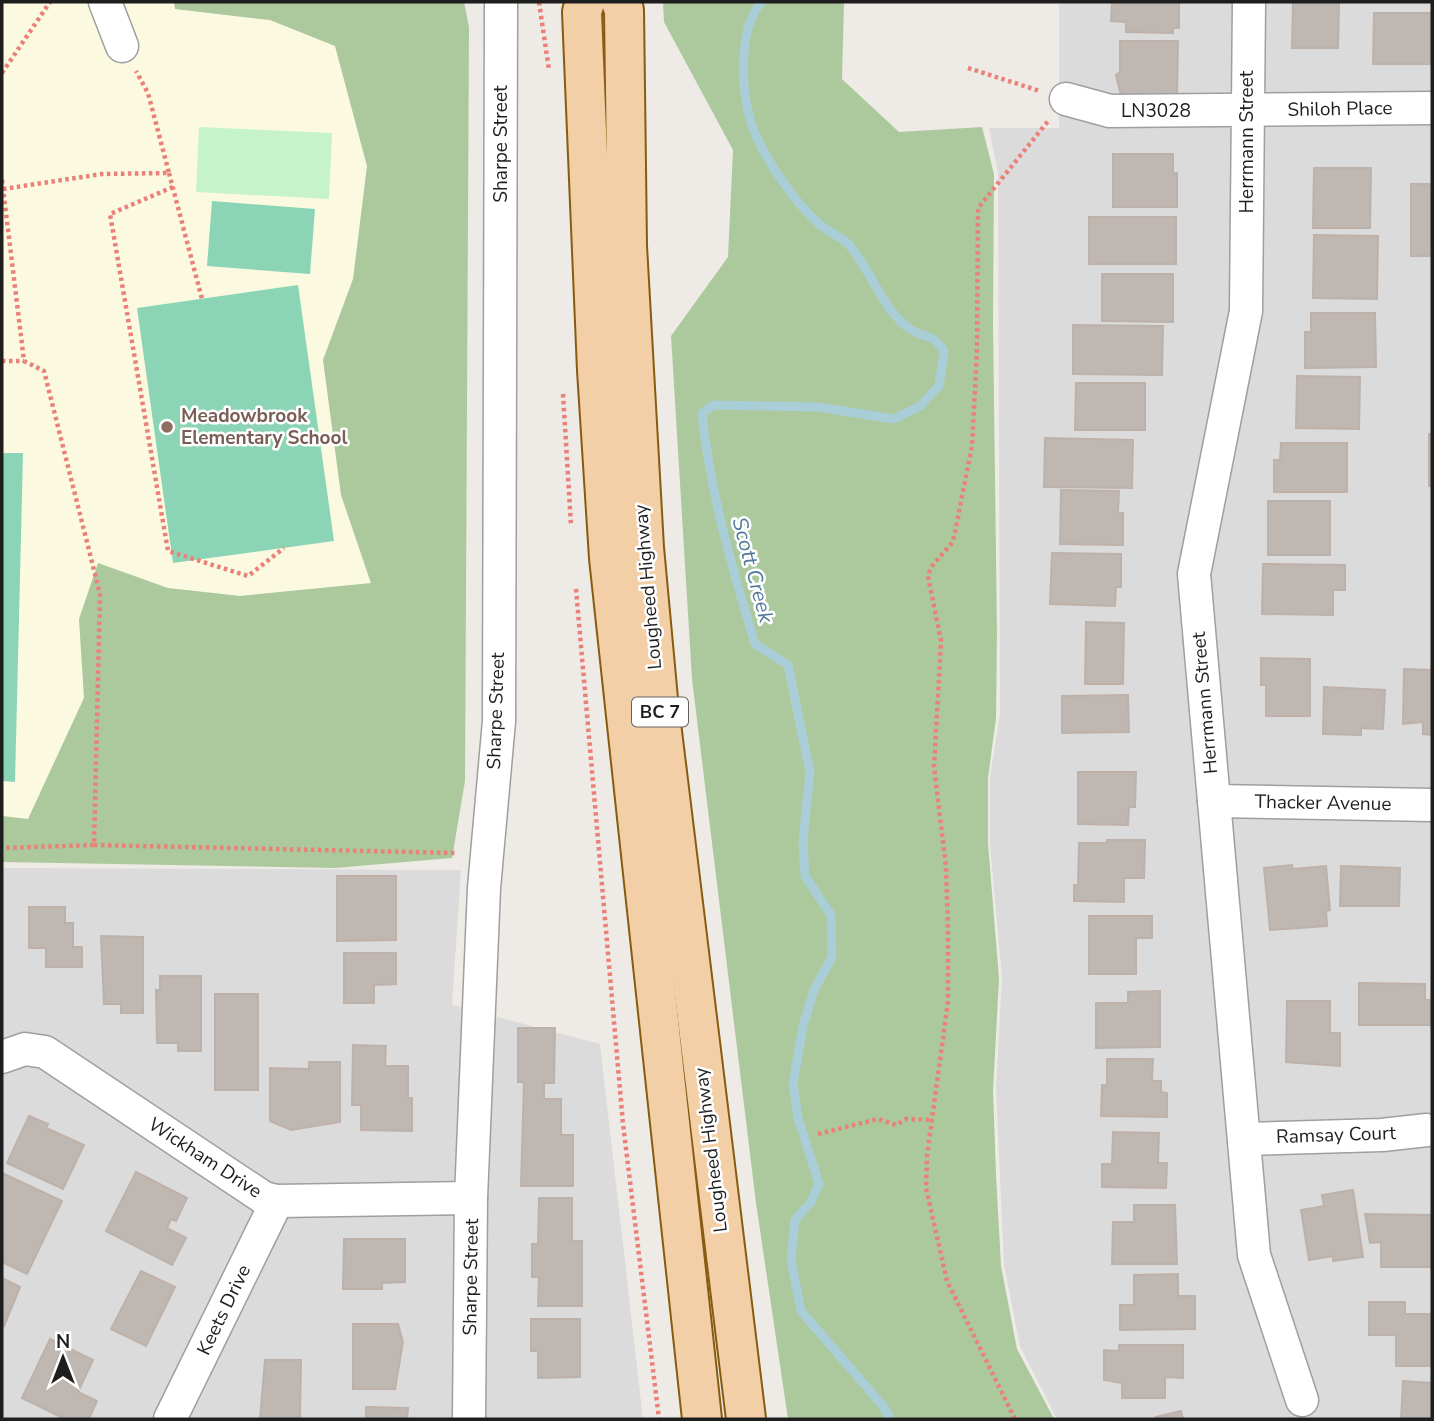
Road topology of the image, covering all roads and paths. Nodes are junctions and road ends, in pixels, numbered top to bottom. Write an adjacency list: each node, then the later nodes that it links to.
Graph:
1 (50, 2): 9 (path)
2 (104, 2): 7 (street)
3 (501, 2): 31 (street, Sharpe Street)
4 (585, 2): 36 (main road, Lougheed Highway / BC 7)
5 (621, 2): 37 (main road, Lougheed Highway / BC 7)
6 (1249, 2): 12 (street, Herrmann Street)
7 (122, 46): 13 (path)
8 (968, 68): 10 (path)
9 (2, 73)
10 (1066, 99): 12 (street, LN3028); 27 (path)
11 (1432, 108): 12 (street, Shiloh Place)
12 (1248, 111): 21 (street, Herrmann Street)
13 (169, 173): 15 (path); 16 (path)
14 (2, 180): 16 (path)
15 (173, 187): 17 (path); 20 (path)
16 (3, 189): 19 (path)
17 (202, 299)
18 (2, 361): 19 (path)
19 (24, 361): 23 (path)
20 (284, 548)
21 (1214, 801): 22 (street, Thacker Avenue); 30 (street, Herrmann Street)
22 (1432, 805)
23 (94, 845): 24 (path); 25 (path)
24 (2, 848)
25 (459, 853)
26 (2, 1056): 32 (street, Wickham Drive)
27 (933, 1120): 29 (path); 38 (path)
28 (1427, 1130): 30 (street, Ramsay Court)
29 (818, 1134)
30 (1245, 1139): 33 (street, Herrmann Street)
31 (471, 1198): 32 (street, Wickham Drive); 35 (street, Sharpe Street)
32 (276, 1201): 34 (street, Keets Drive)
33 (1302, 1400)
34 (170, 1419)
35 (469, 1419)
36 (702, 1419)
37 (746, 1419)
38 (1015, 1419)

